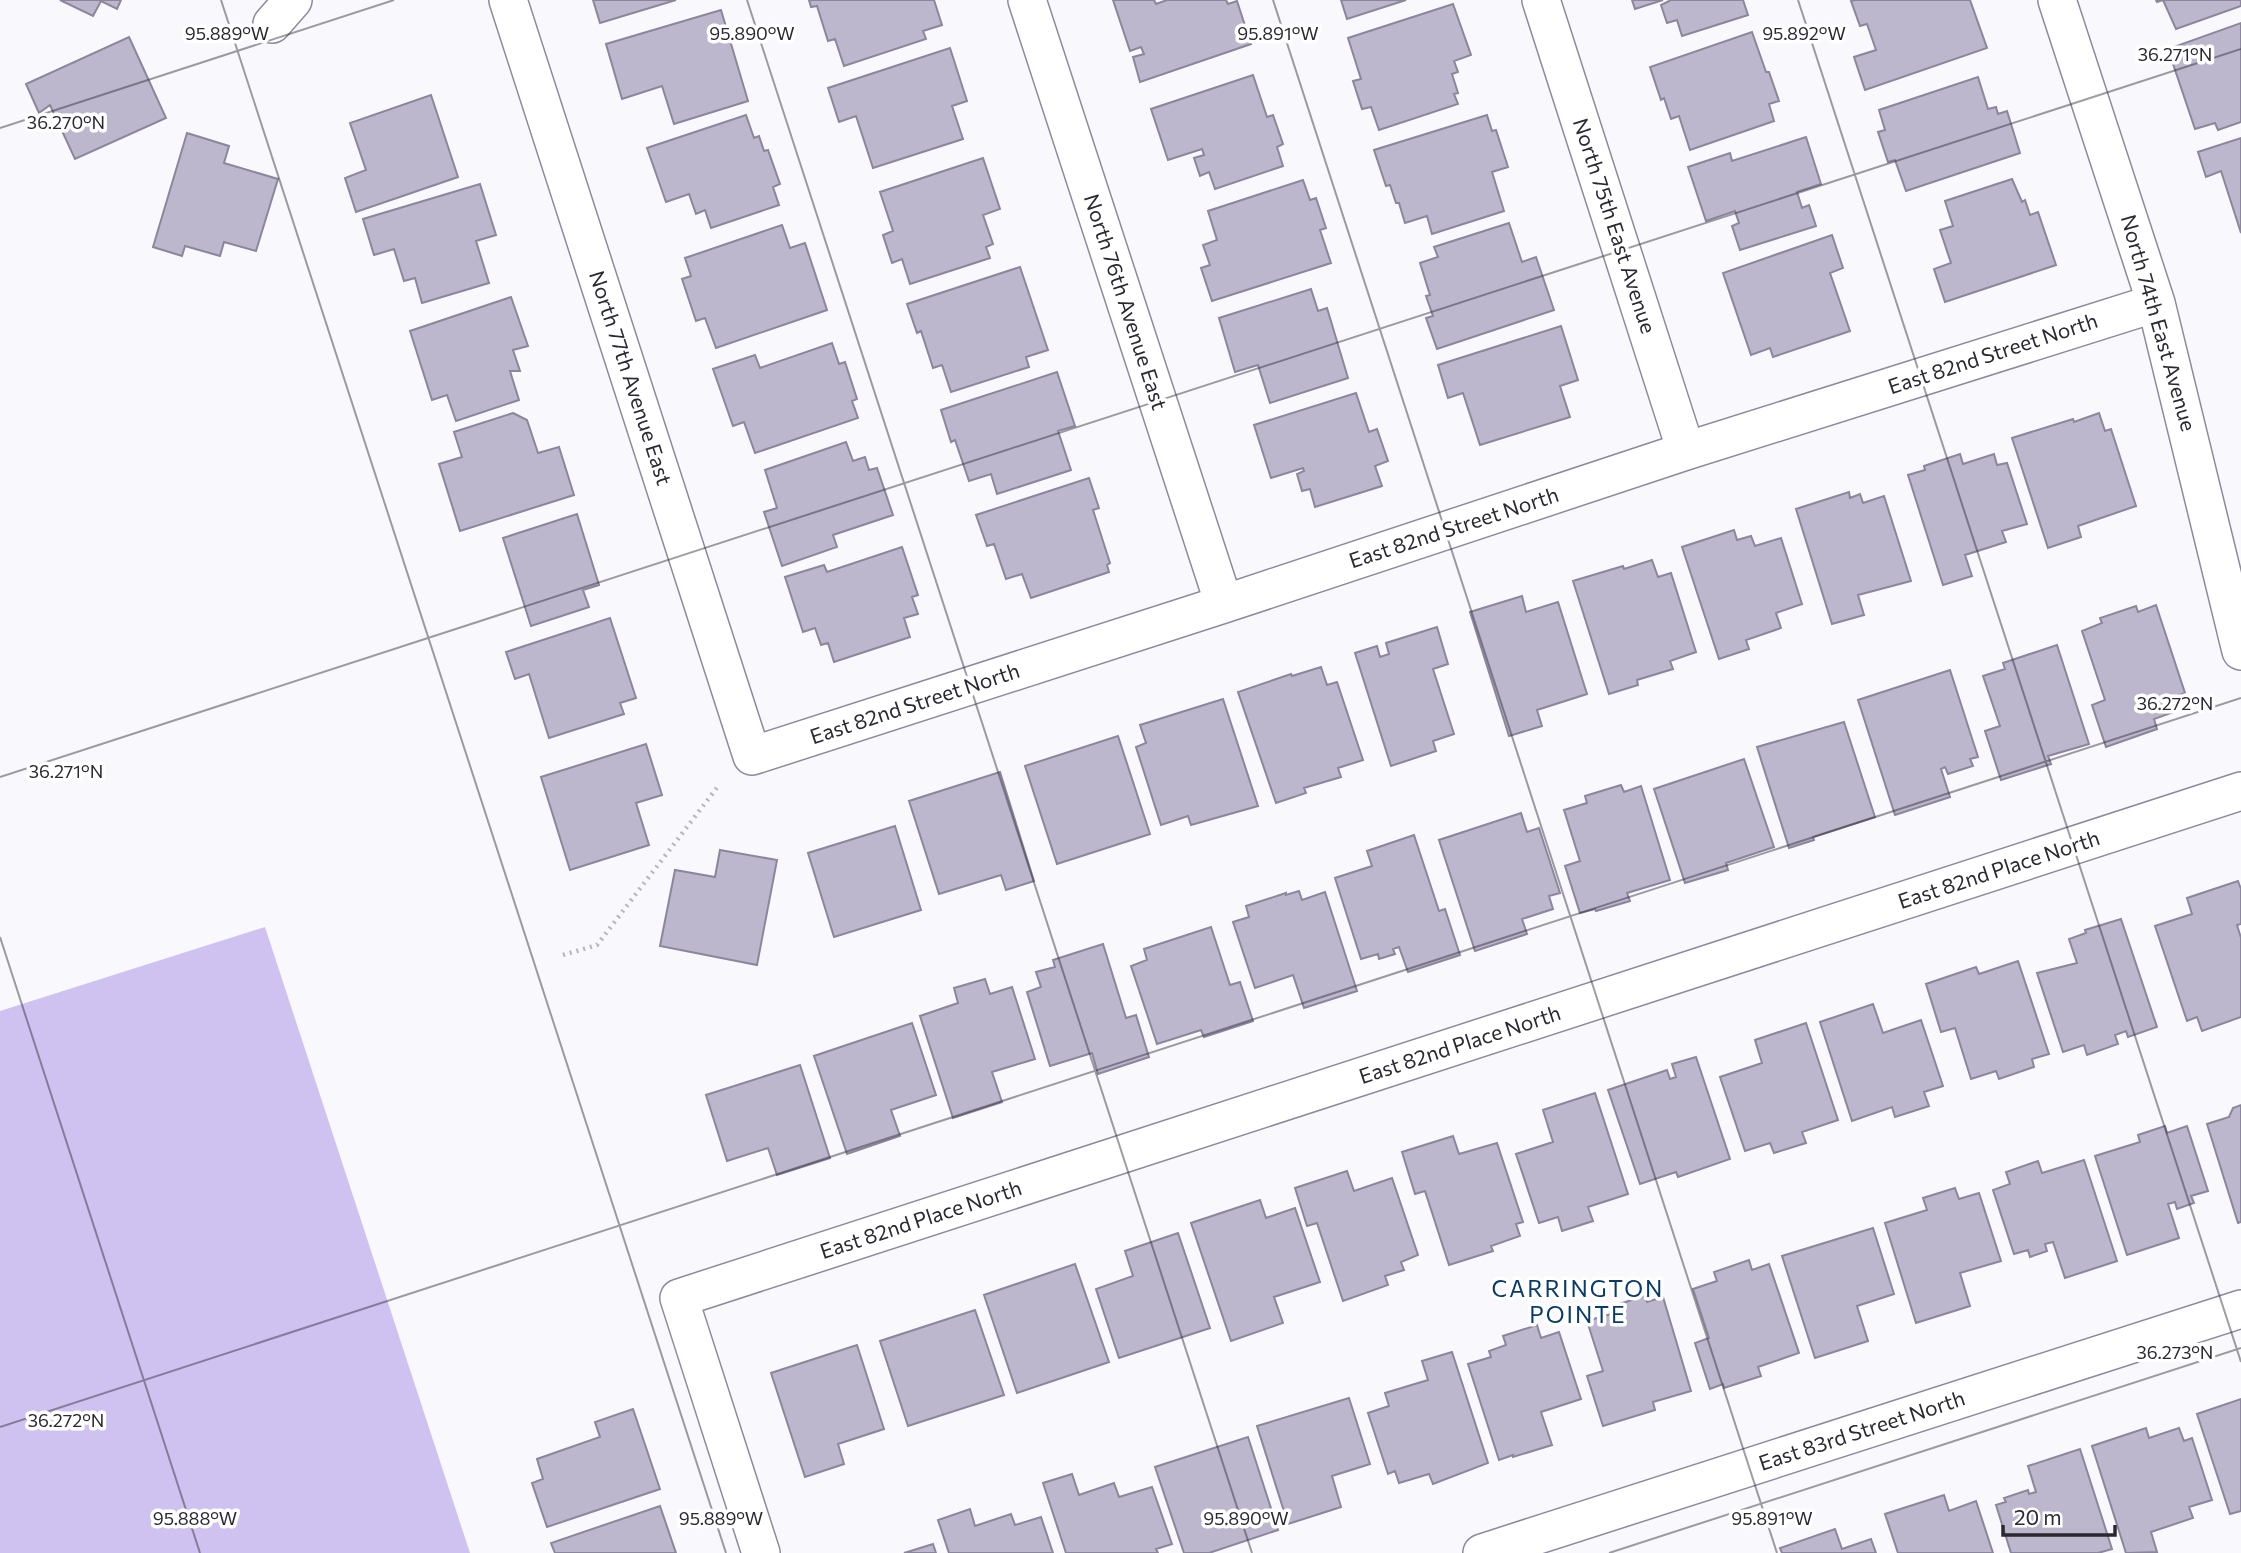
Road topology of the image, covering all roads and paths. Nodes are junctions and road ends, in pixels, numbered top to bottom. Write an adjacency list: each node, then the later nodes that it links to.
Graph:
1 (508, 0): 9 (street, North 77th Avenue East)
2 (1027, 0): 7 (street, North 76th Avenue East)
3 (1541, 0): 6 (street, North 75th East Avenue)
4 (2057, 0): 5 (street, North 74th East Avenue)
5 (2157, 303): 6 (street, East 82nd Street North); 8 (street, North 74th East Avenue)
6 (1686, 452): 7 (street, East 82nd Street North)
7 (1224, 604): 9 (street, East 82nd Street North)
8 (2241, 652)
9 (752, 757)
10 (719, 785): 12 (path)
11 (2241, 791): 14 (street, East 82nd Place North)
12 (563, 955)
13 (2241, 1309): 15 (street, East 83rd Street North)
14 (761, 1553)
15 (1482, 1553)

